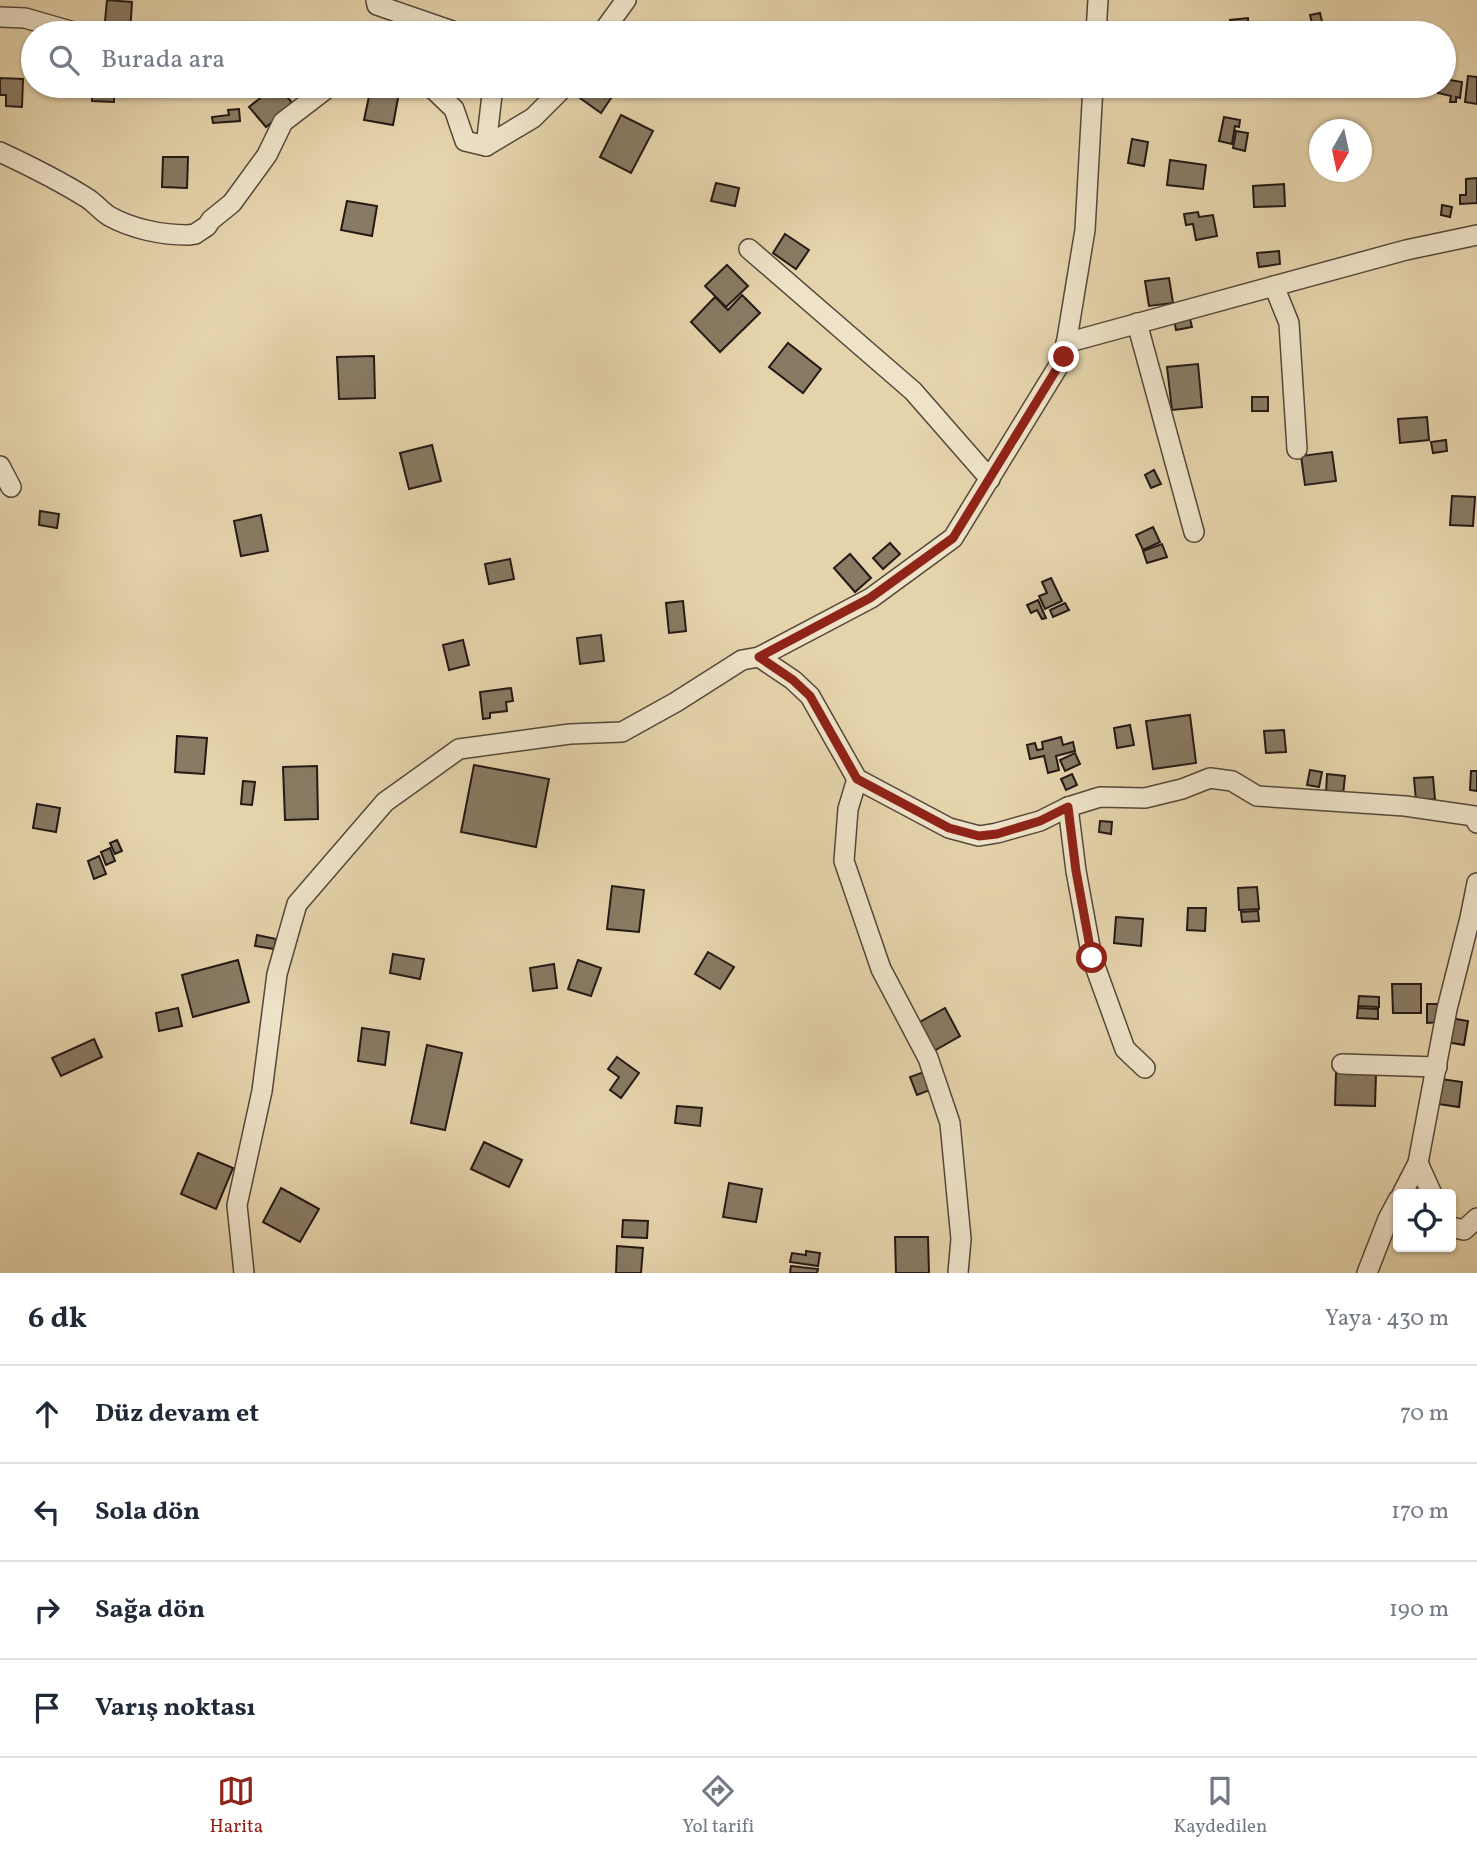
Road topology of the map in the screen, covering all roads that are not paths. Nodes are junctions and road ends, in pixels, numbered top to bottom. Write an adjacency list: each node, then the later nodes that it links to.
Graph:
1 (376, 0): 6 (street)
2 (626, 0): 7 (street)
3 (1098, 0): 8 (street)
4 (0, 17): 5 (street)
5 (35, 21)
6 (423, 21)
7 (610, 21)
8 (1097, 21)
9 (314, 98): 15 (street)
10 (443, 98): 14 (street)
11 (492, 98): 14 (street)
12 (553, 98): 14 (street)
13 (1092, 98): 20 (street)
14 (486, 146)
15 (0, 152)
16 (1477, 235): 18 (street)
17 (749, 249): 23 (street)
18 (1273, 286): 19 (street); 21 (street)
19 (1137, 323): 20 (street); 25 (street)
20 (1066, 342): 23 (street)
21 (1297, 449)
22 (0, 466): 24 (street)
23 (990, 479): 26 (street)
24 (11, 487)
25 (1194, 531)
26 (759, 657): 27 (street); 40 (street)
27 (857, 779): 28 (street); 41 (street)
28 (1068, 807): 29 (street); 32 (street)
29 (1476, 818)
30 (1477, 883): 33 (street)
31 (1342, 1064): 33 (street)
32 (1145, 1068)
33 (1437, 1068): 34 (street)
34 (1418, 1163): 35 (street); 36 (street)
35 (1405, 1189)
36 (1430, 1189)
37 (1393, 1210): 42 (street)
38 (1477, 1217): 39 (street)
39 (1456, 1228)
40 (244, 1273)
41 (958, 1273)
42 (1367, 1273)

